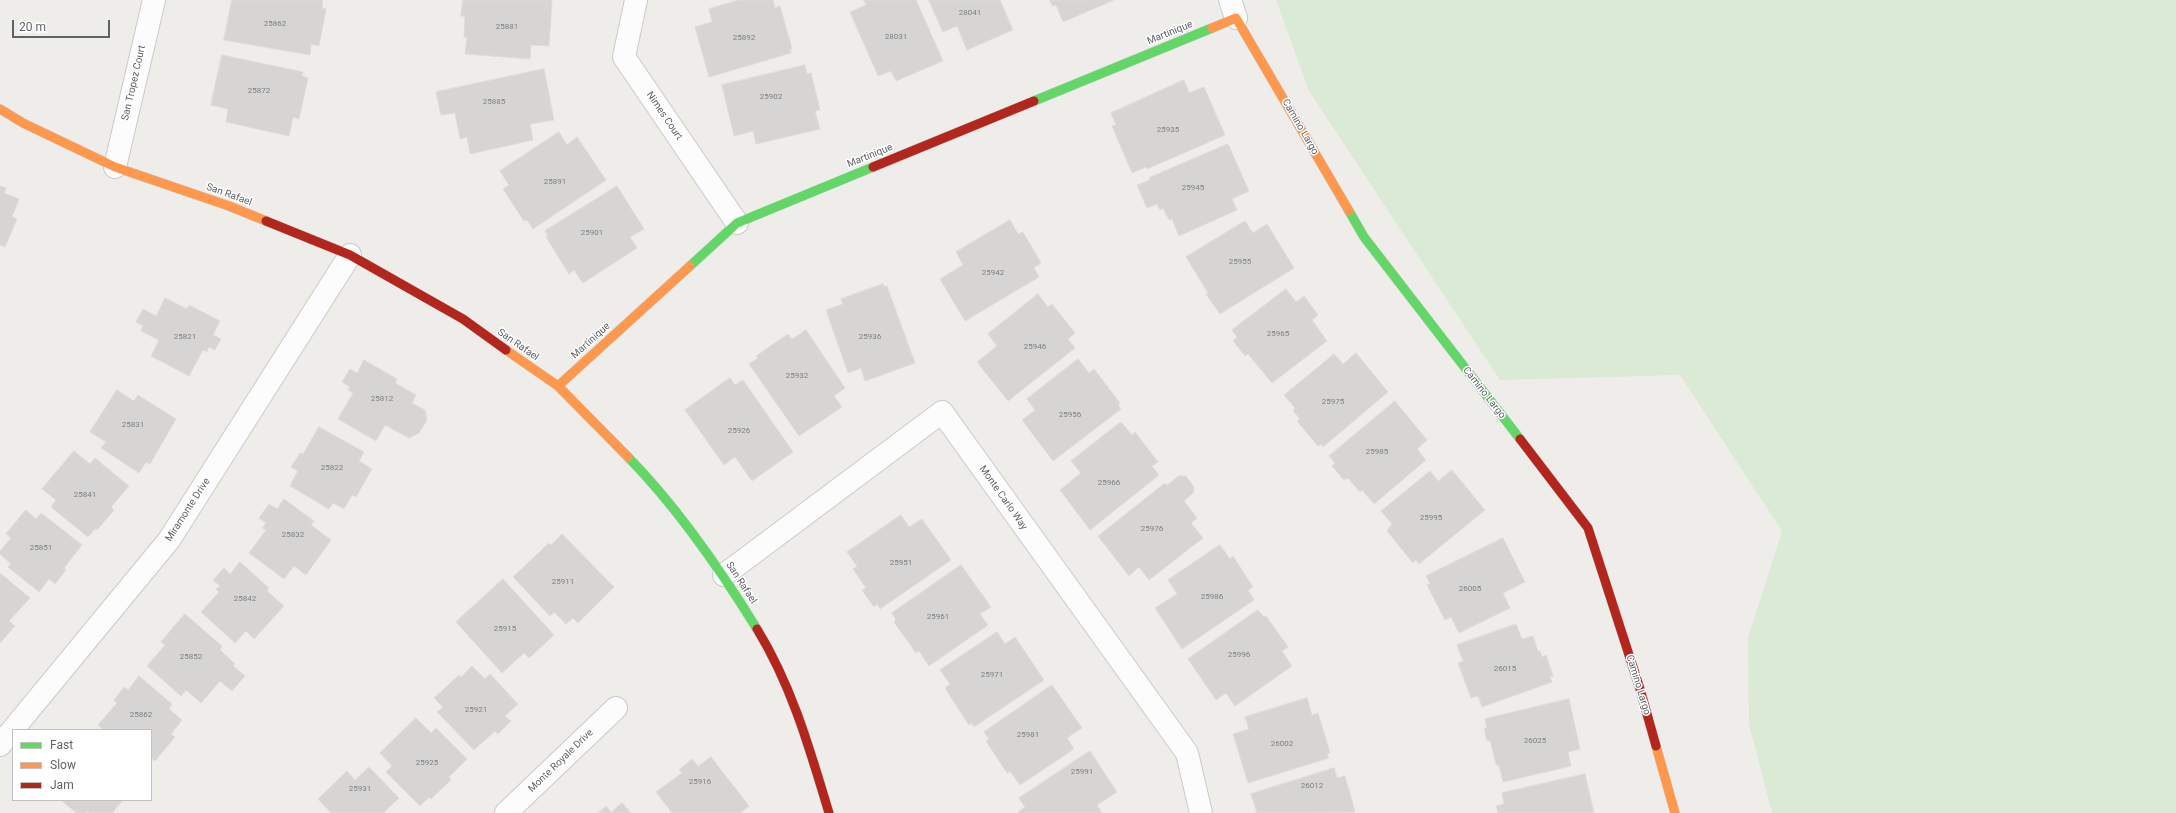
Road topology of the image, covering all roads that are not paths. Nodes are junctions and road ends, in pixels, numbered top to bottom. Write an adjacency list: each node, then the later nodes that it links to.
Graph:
1 (154, 0): 5 (street, San Tropez Court)
2 (636, 0): 6 (street, Nimes Court)
3 (1233, 9): 6 (street, Martinique); 17 (street, Camino Largo)
4 (0, 109): 5 (street, San Rafael)
5 (115, 166): 7 (street, San Rafael)
6 (737, 223): 8 (street, Martinique)
7 (350, 255): 8 (street, San Rafael); 11 (street, Miramonte Drive)
8 (558, 386): 9 (street, San Rafael)
9 (724, 575): 15 (street, San Rafael); 16 (street, Monte Carlo Way)
10 (616, 708): 14 (street, Monte Royale Drive)
11 (13, 729)
12 (12, 730): 13 (street, Miramonte Drive)
13 (0, 745)
14 (506, 813)
15 (829, 813)
16 (1201, 813)
17 (1675, 813)

